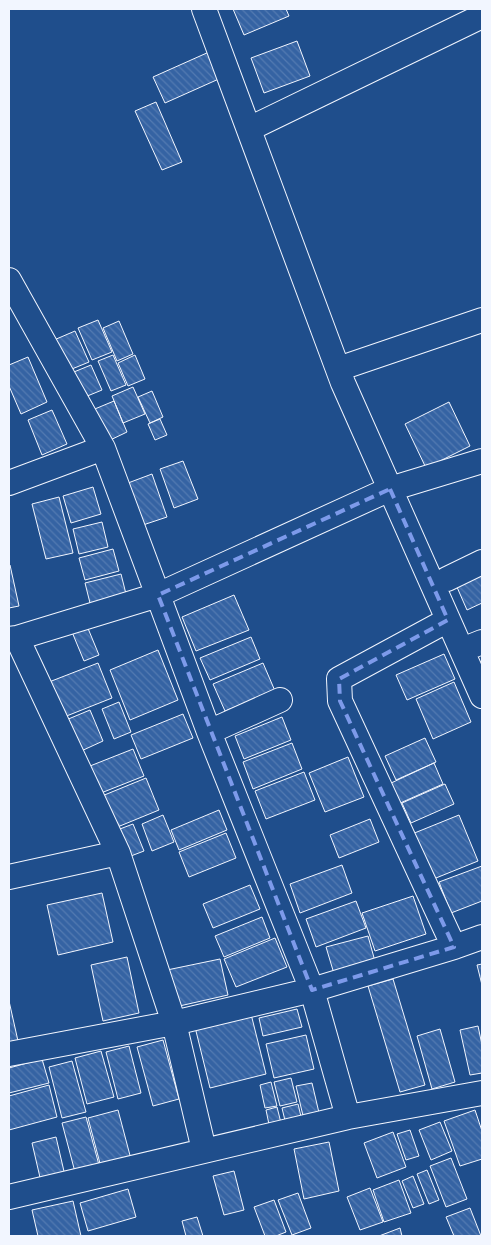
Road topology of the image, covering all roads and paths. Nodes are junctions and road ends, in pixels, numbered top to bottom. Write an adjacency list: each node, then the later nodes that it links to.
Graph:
1 (204, 9): 3 (street)
2 (482, 16): 3 (street)
3 (249, 129): 6 (street)
4 (9, 280): 7 (street)
5 (482, 320): 6 (street)
6 (338, 369): 10 (street)
7 (103, 448): 9 (street); 13 (street)
8 (482, 461): 10 (street)
9 (9, 483)
10 (390, 489): 13 (street); 14 (street)
11 (482, 562): 12 (street)
12 (447, 579)
13 (158, 595): 15 (street); 19 (street)
14 (448, 620): 16 (street); 23 (street)
15 (13, 639): 20 (street)
16 (472, 646): 17 (street)
17 (482, 696)
18 (280, 700): 19 (street)
19 (209, 732): 24 (street)
20 (118, 853): 21 (street); 25 (street)
21 (9, 877)
22 (482, 937): 23 (street)
23 (454, 946): 24 (street)
24 (312, 990): 25 (street); 28 (street)
25 (174, 1023): 26 (street); 29 (street)
26 (9, 1054)
27 (482, 1093): 28 (street)
28 (348, 1117): 29 (street)
29 (204, 1150): 30 (street)
30 (9, 1197)

